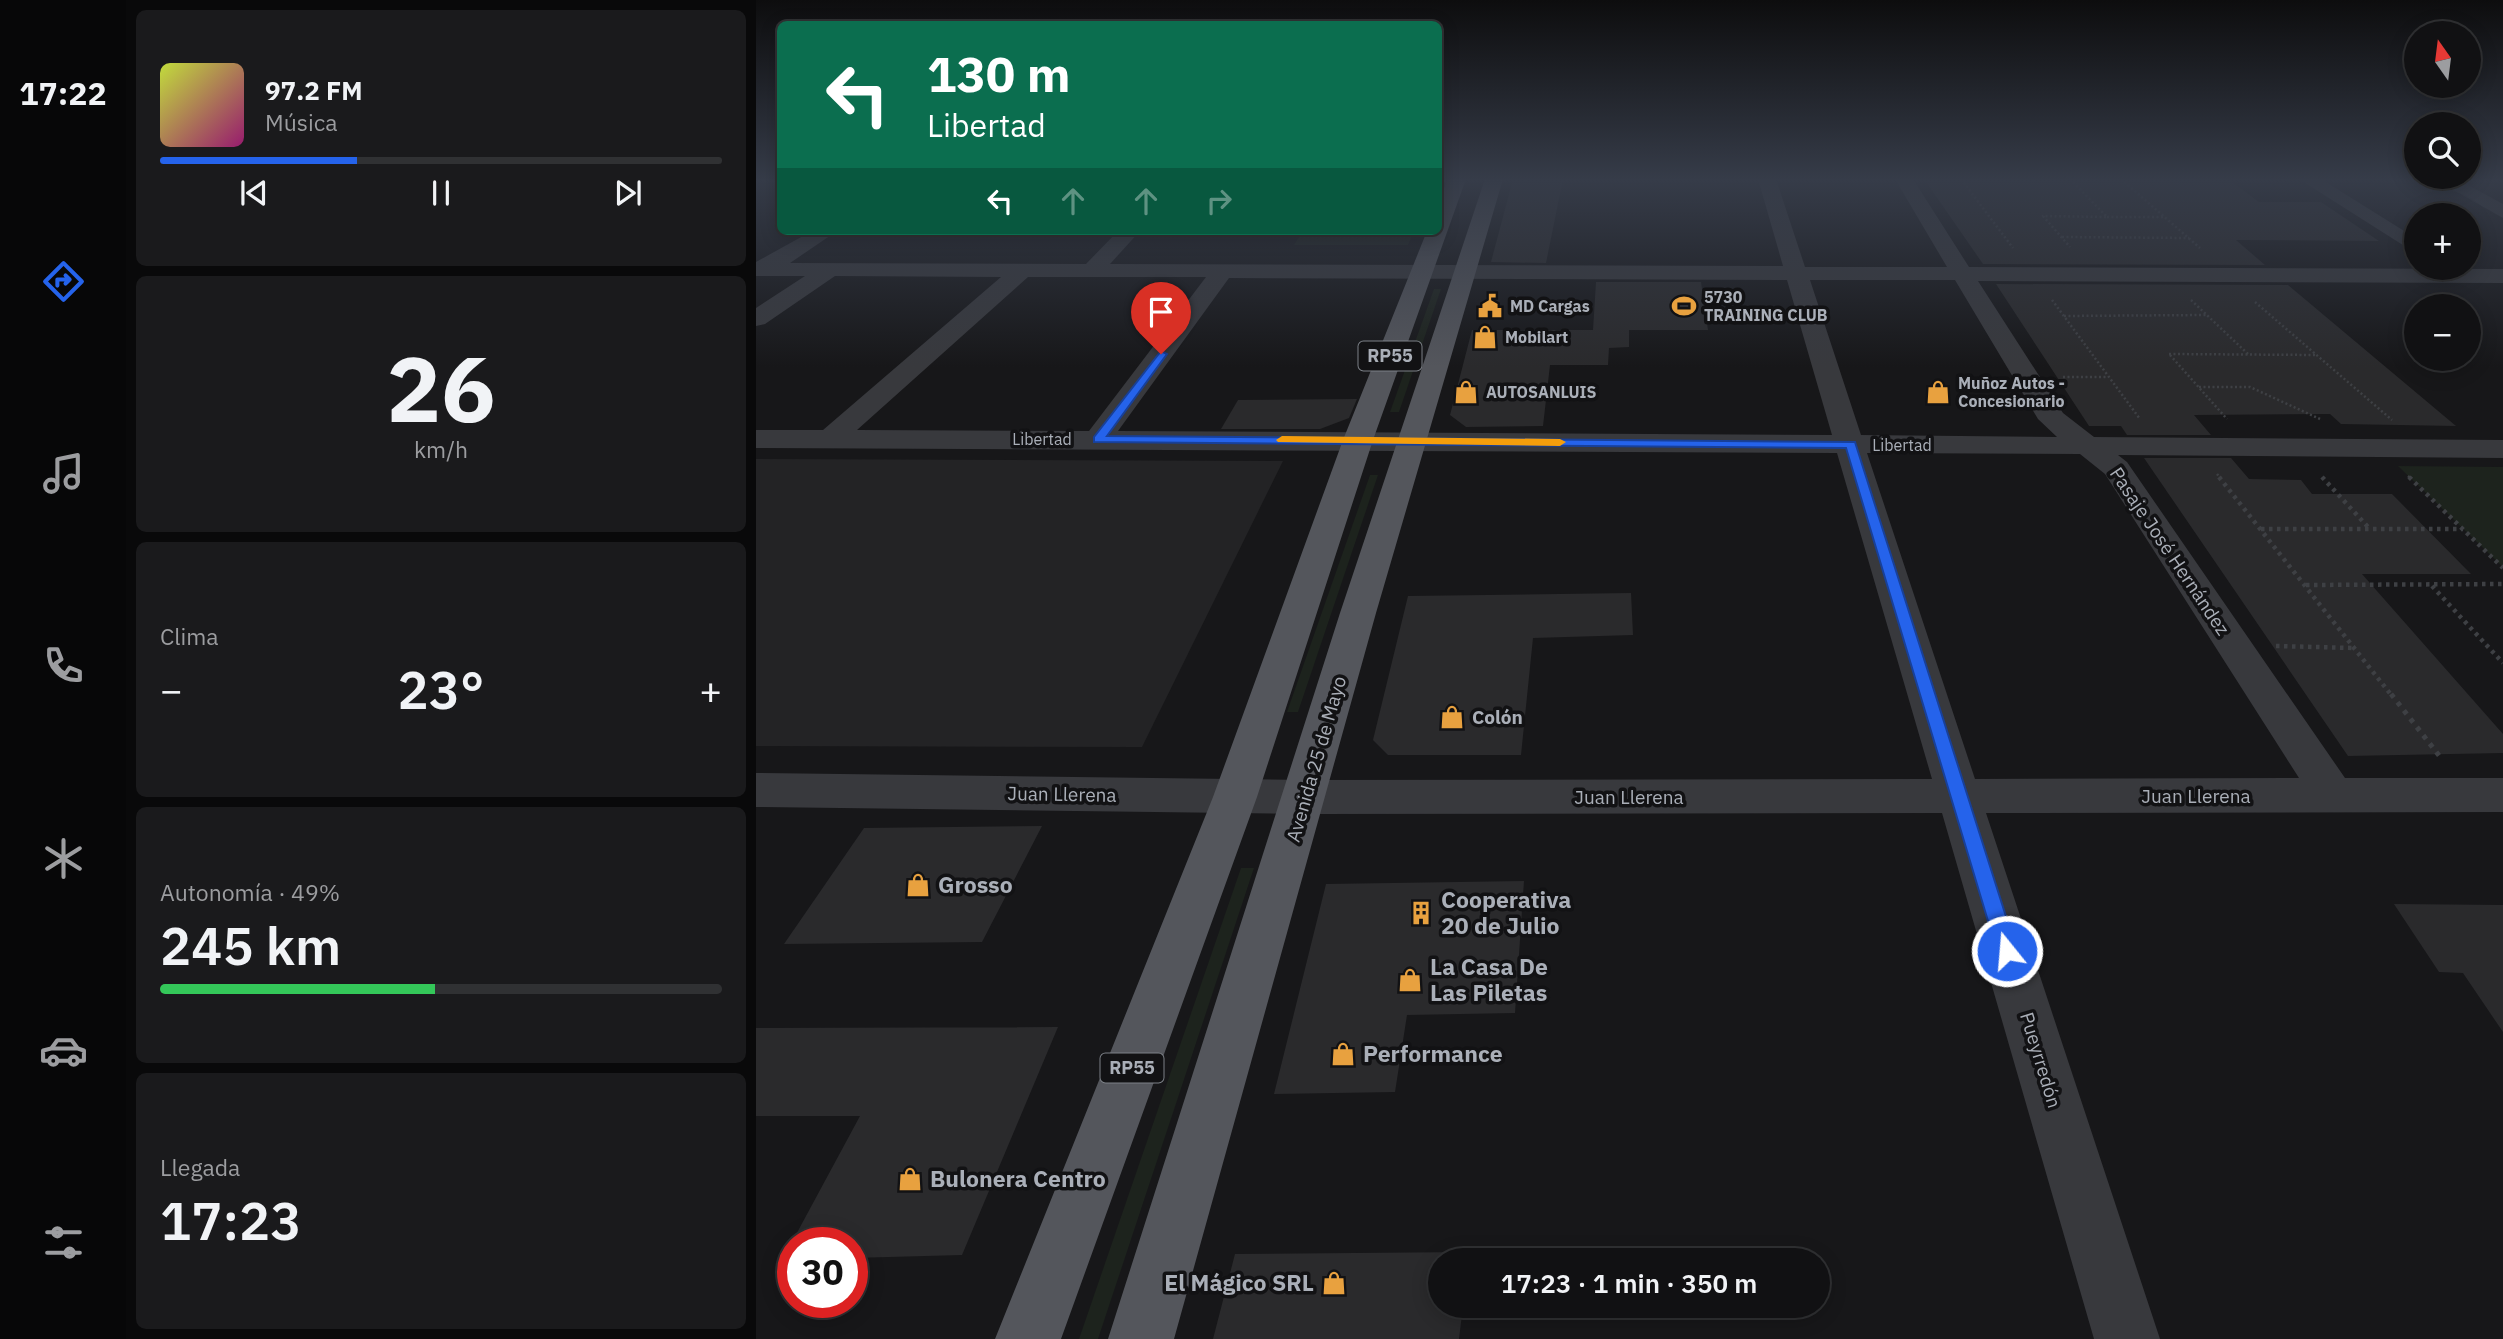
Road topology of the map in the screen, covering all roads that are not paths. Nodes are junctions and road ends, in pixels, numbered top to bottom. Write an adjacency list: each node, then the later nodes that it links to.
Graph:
1 (809, 241): 7 (street)
2 (1120, 241): 10 (street)
3 (1433, 241): 12 (main road, RP55)
4 (1474, 241): 14 (main road, Avenida 25 de Mayo / RP55)
5 (1787, 241): 15 (street, Pueyrredón)
6 (1941, 241): 16 (street, Pasaje José Hernández)
7 (760, 269): 8 (street)
8 (829, 270): 9 (street); 21 (street)
9 (1022, 270): 10 (street); 23 (street)
10 (1091, 271): 11 (street)
11 (1222, 271): 12 (street); 24 (street)
12 (1421, 272): 14 (street); 25 (main road, RP55)
13 (2404, 272): 16 (street)
14 (1464, 273): 15 (street); 26 (main road, Avenida 25 de Mayo / RP55)
15 (1797, 273): 16 (street); 27 (street, Pueyrredón)
16 (1961, 274): 28 (street, Pasaje José Hernández)
17 (2481, 274): 18 (street)
18 (2503, 276)
19 (2464, 280): 20 (street)
20 (2492, 298)
21 (756, 319)
22 (756, 439): 23 (street, Libertad)
23 (829, 439): 24 (street, Libertad)
24 (1098, 439): 25 (street, Libertad)
25 (1358, 440): 26 (street, Libertad); 34 (main road, RP55)
26 (1408, 441): 27 (street, Libertad); 35 (main road, Avenida 25 de Mayo / RP55)
27 (1851, 444): 28 (street, Libertad); 33 (street, Pueyrredón)
28 (2090, 446): 29 (street, Libertad); 31 (street, Pasaje José Hernández)
29 (2503, 449)
30 (756, 790): 34 (street, Juan Llerena)
31 (2333, 795): 32 (street, Juan Llerena); 33 (street, Juan Llerena)
32 (2503, 795)
33 (1959, 796): 35 (street, Juan Llerena); 38 (street, Pueyrredón)
34 (1235, 797): 35 (street, Juan Llerena); 36 (main road, RP55)
35 (1306, 797): 37 (main road, Avenida 25 de Mayo / RP55)
36 (1028, 1339)
37 (1141, 1339)
38 (2127, 1339)

